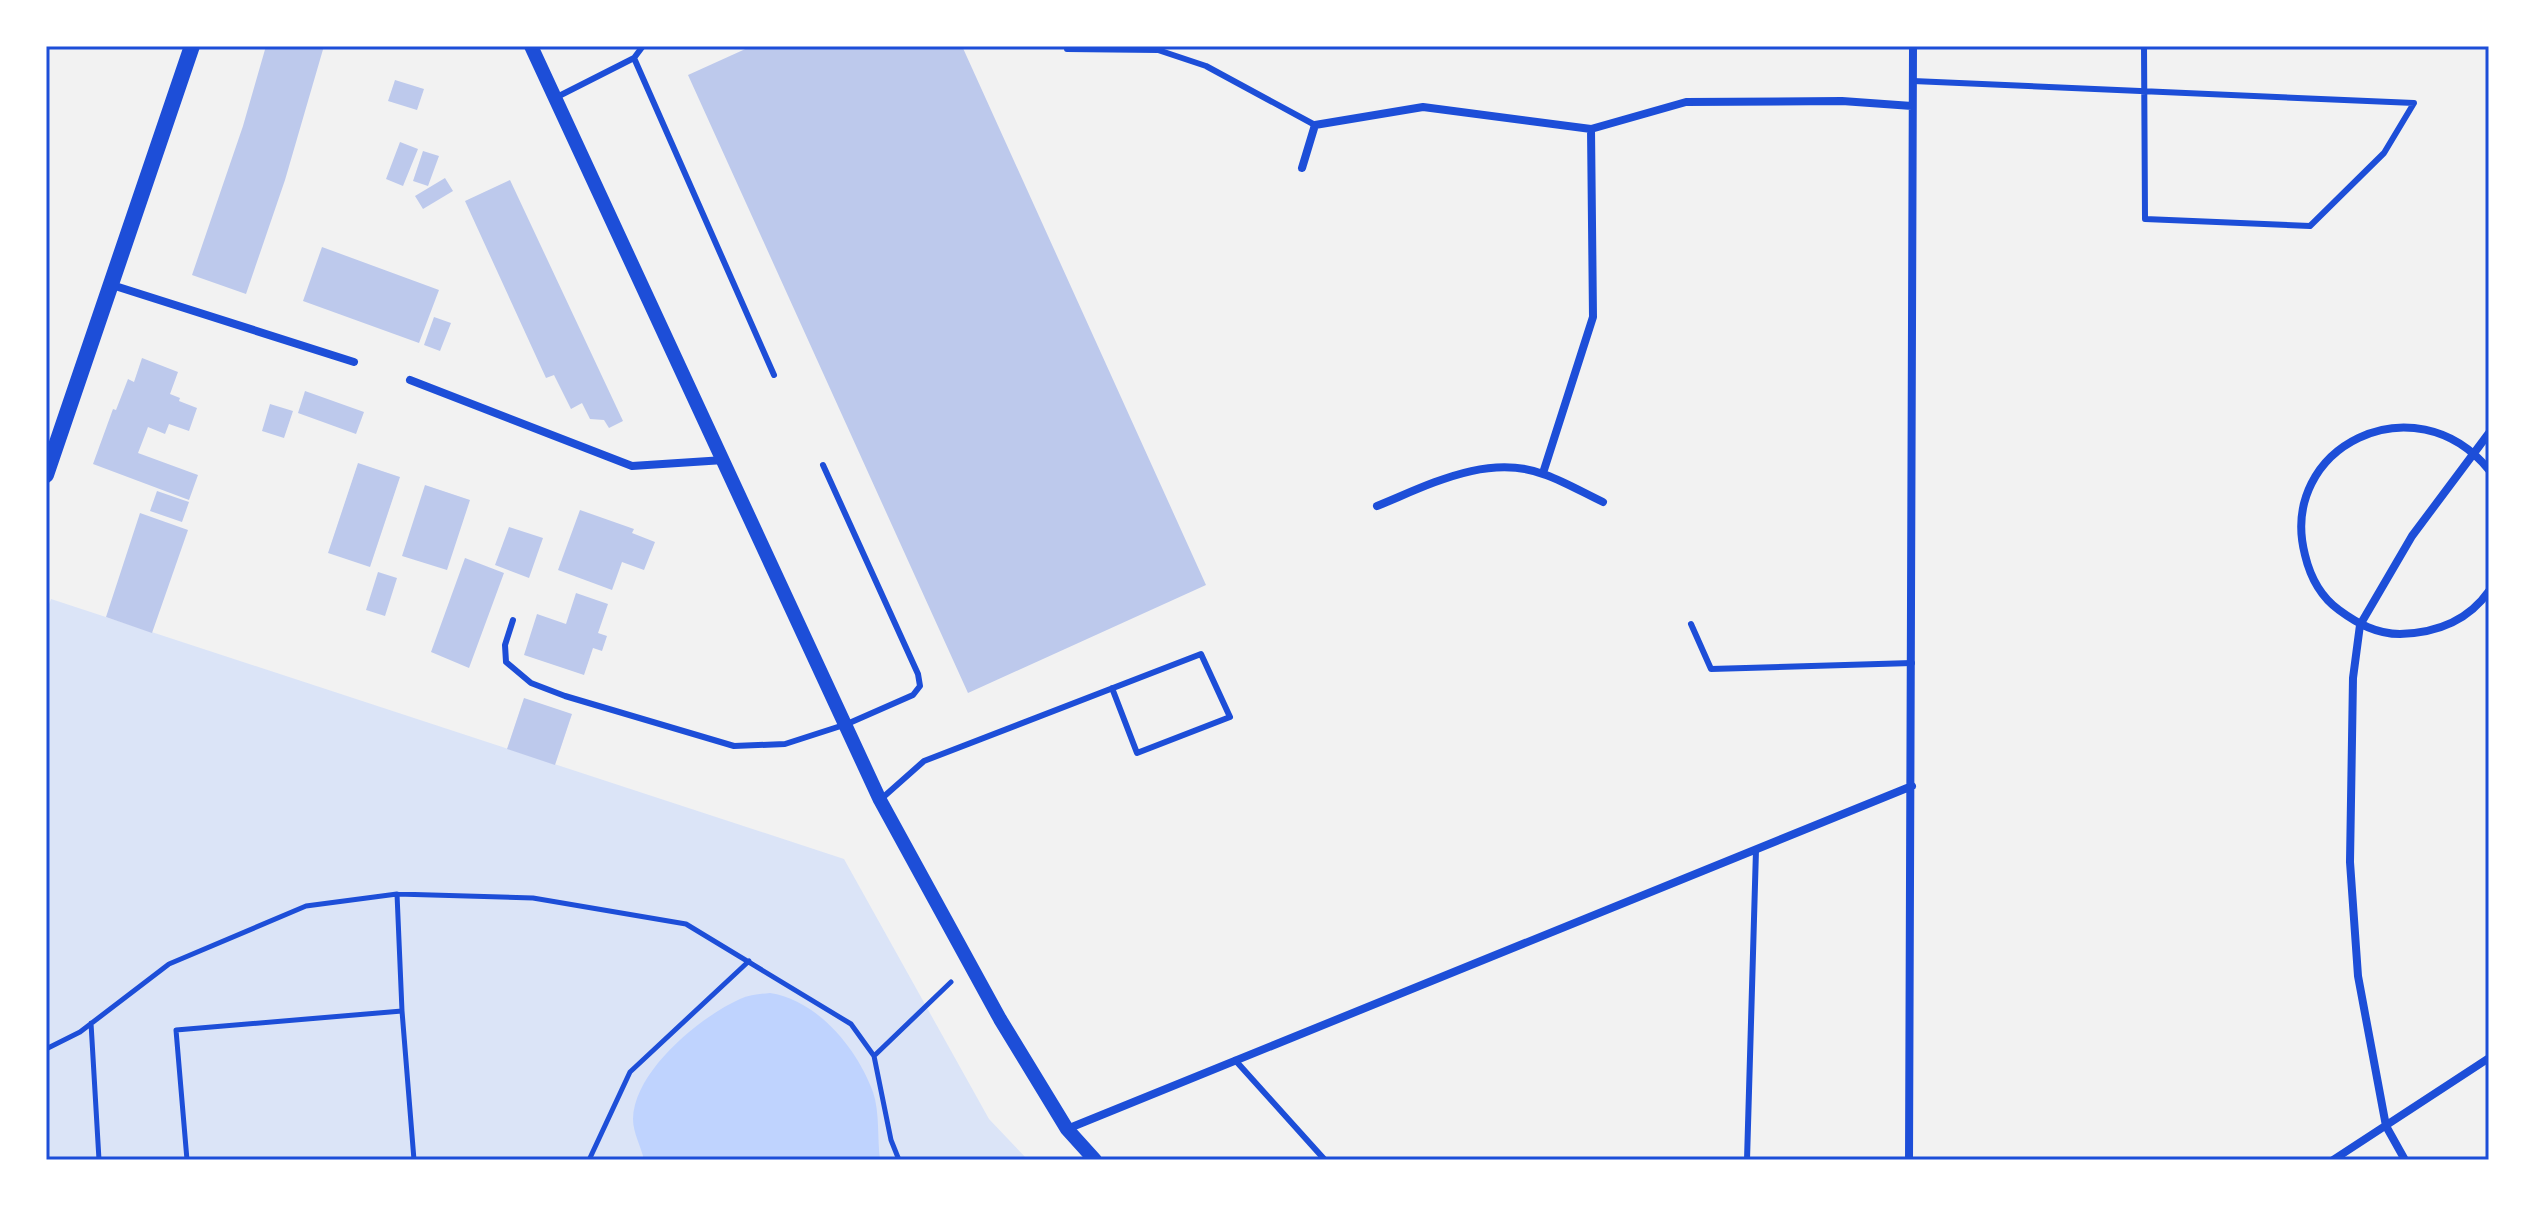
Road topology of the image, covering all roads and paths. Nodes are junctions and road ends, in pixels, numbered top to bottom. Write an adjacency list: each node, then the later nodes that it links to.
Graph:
1 (192, 46): 15 (main road)
2 (531, 46): 10 (street)
3 (643, 46): 7 (lane)
4 (1913, 46): 8 (street)
5 (2144, 46): 9 (lane)
6 (1067, 49): 12 (lane)
7 (634, 58): 10 (lane); 17 (lane)
8 (1913, 81): 9 (lane); 11 (street)
9 (2145, 91): 9 (lane)
10 (555, 98): 21 (street)
11 (1912, 106): 13 (street); 32 (street)
12 (1315, 125): 13 (street); 14 (street)
13 (1591, 129): 24 (street)
14 (1302, 168)
15 (112, 285): 16 (street); 25 (main road)
16 (354, 362)
17 (774, 375)
18 (410, 380): 21 (street)
19 (2489, 433): 20 (street)
20 (2475, 453): 23 (street); 31 (street); 31 (street)
21 (724, 460): 34 (street)
22 (823, 465): 34 (lane)
23 (2489, 470)
24 (1543, 473): 26 (street); 27 (street)
25 (46, 475)
26 (1603, 502)
27 (1377, 506)
28 (2489, 591): 31 (street)
29 (513, 620): 34 (lane)
30 (1691, 624): 32 (lane)
31 (2360, 625): 47 (street)
32 (1912, 663): 35 (street)
33 (1112, 688): 33 (lane); 36 (lane)
34 (847, 724): 36 (street)
35 (1912, 786): 37 (street); 57 (street)
36 (880, 800): 40 (street)
37 (1756, 850): 46 (street); 56 (lane)
38 (397, 894): 39 (path); 41 (path); 42 (path)
39 (749, 961): 44 (path); 52 (path)
40 (970, 964): 44 (path); 48 (street)
41 (402, 1011): 50 (path); 51 (path)
42 (91, 1023): 43 (path); 49 (path)
43 (46, 1049)
44 (874, 1056): 53 (path)
45 (2489, 1058): 47 (street)
46 (1235, 1060): 48 (street); 55 (lane)
47 (2386, 1126): 58 (street); 59 (street)
48 (1067, 1129): 54 (street)
49 (99, 1160)
50 (187, 1160)
51 (414, 1160)
52 (589, 1160)
53 (899, 1160)
54 (1095, 1160)
55 (1325, 1160)
56 (1747, 1160)
57 (1909, 1160)
58 (2333, 1160)
59 (2405, 1160)

